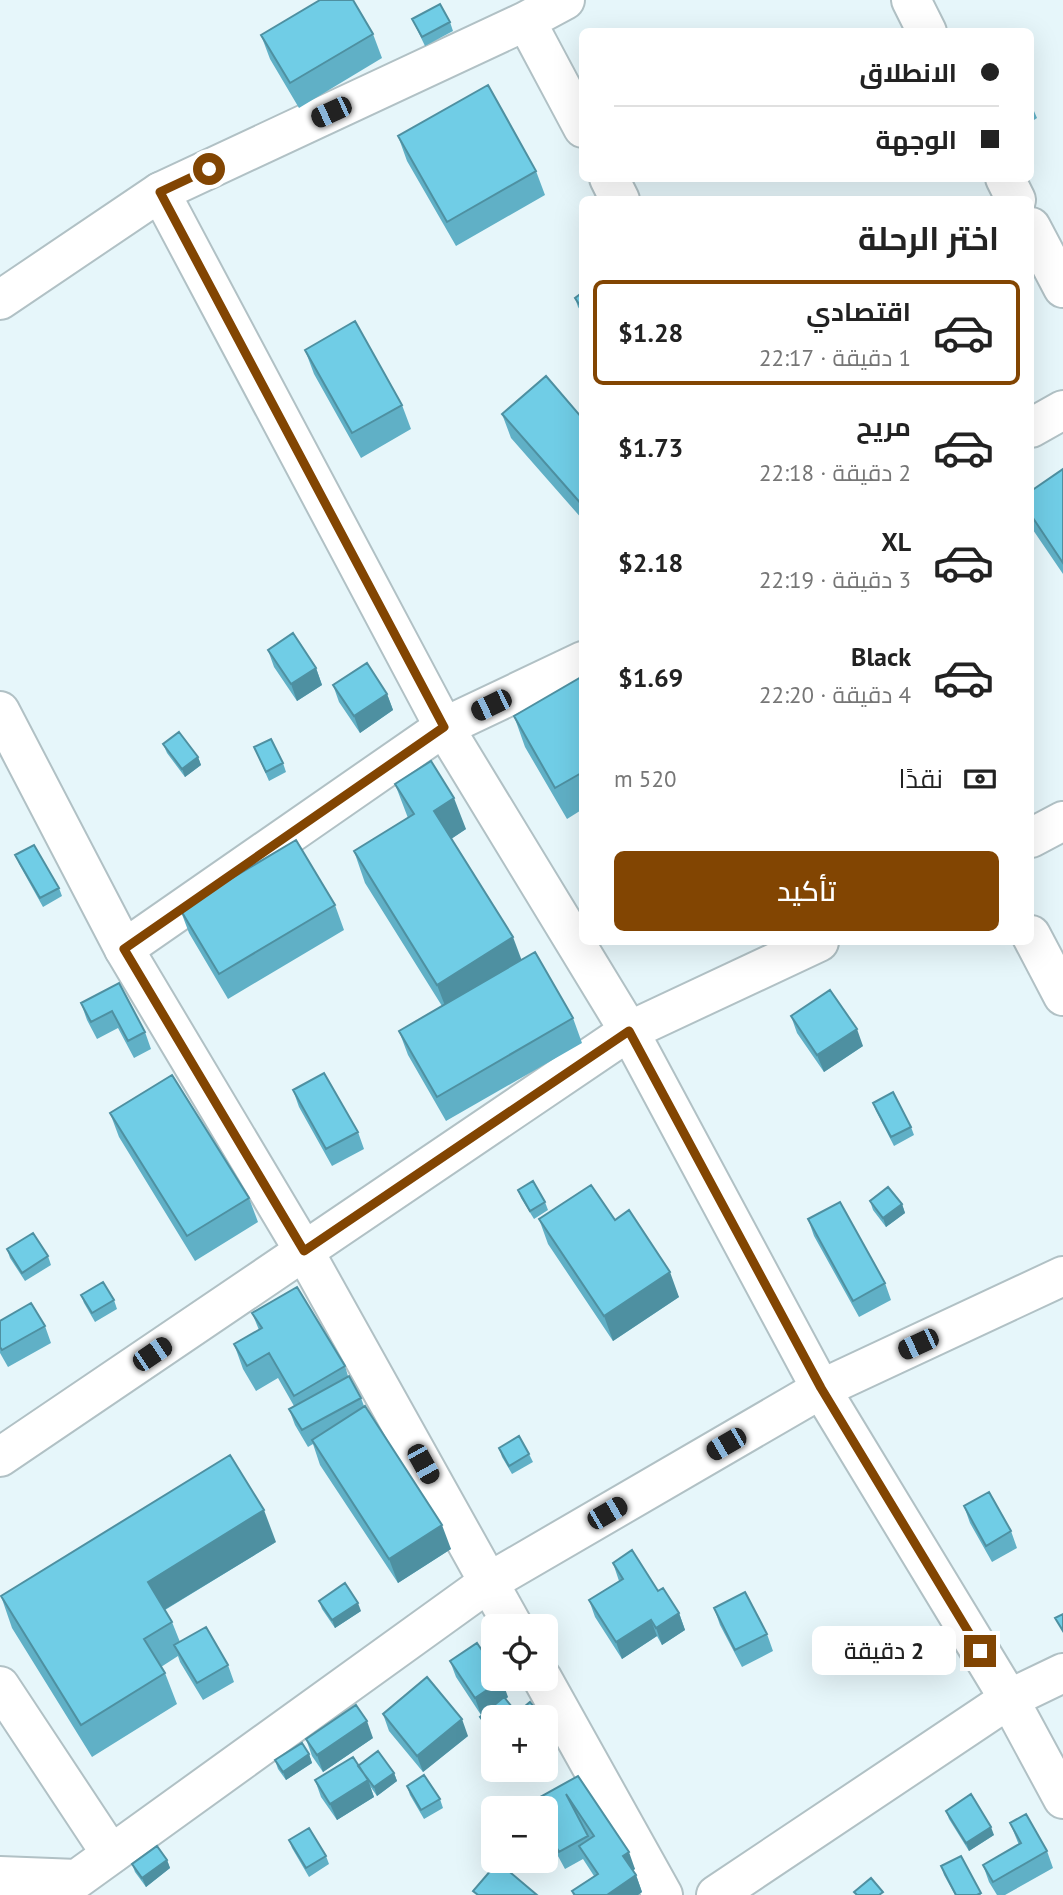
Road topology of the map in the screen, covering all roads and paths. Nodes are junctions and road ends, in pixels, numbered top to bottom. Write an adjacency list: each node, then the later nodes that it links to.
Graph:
1 (565, 0): 3 (street)
2 (911, 0): 4 (street)
3 (527, 21): 5 (street); 6 (street)
4 (926, 28)
5 (579, 120)
6 (160, 192): 9 (street); 14 (street)
7 (1034, 233): 8 (street)
8 (1063, 288)
9 (0, 300)
10 (1063, 410): 11 (street)
11 (1034, 426)
12 (579, 663): 14 (street)
13 (0, 711): 19 (street)
14 (444, 727): 19 (street); 21 (street)
15 (1063, 821): 16 (street)
16 (1034, 836)
17 (1034, 941): 20 (street)
18 (812, 945): 21 (street)
19 (124, 949): 22 (street)
20 (1063, 996)
21 (629, 1031): 22 (street); 24 (street)
22 (304, 1251): 25 (street); 26 (street)
23 (1063, 1276): 24 (street)
24 (821, 1388): 26 (street); 31 (street)
25 (0, 1457)
26 (489, 1582): 27 (street); 33 (street)
27 (506, 1614)
28 (1063, 1674): 31 (street)
29 (0, 1686): 33 (street)
30 (549, 1691): 36 (street)
31 (1009, 1699): 32 (street); 37 (street)
32 (1063, 1799)
33 (111, 1854): 35 (street)
34 (0, 1877): 35 (street)
35 (83, 1887)
36 (663, 1895)
37 (716, 1895)

